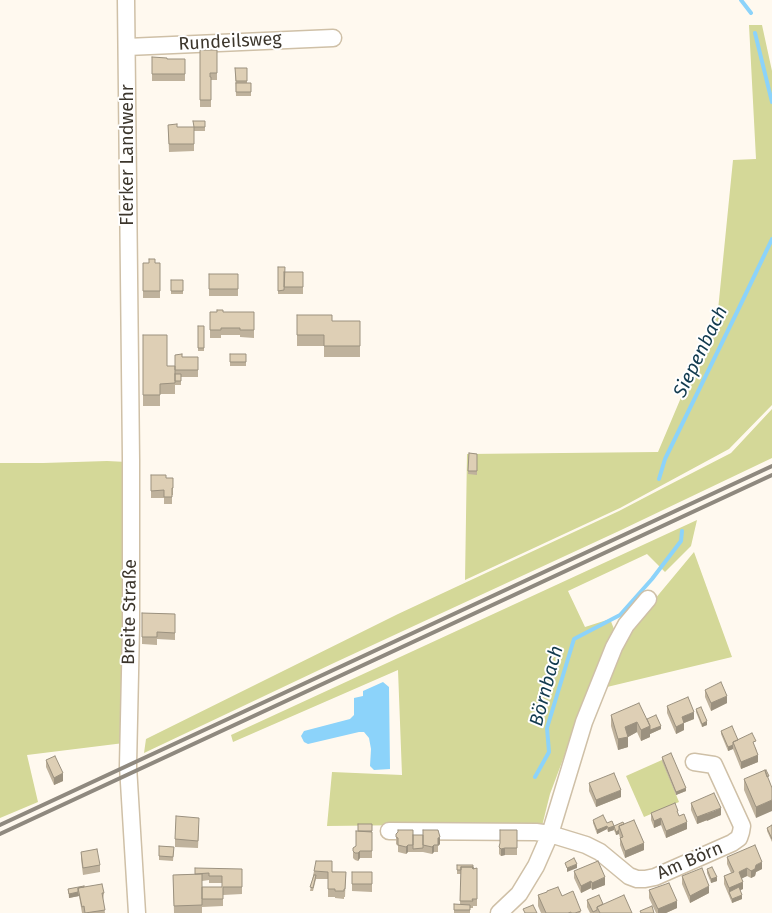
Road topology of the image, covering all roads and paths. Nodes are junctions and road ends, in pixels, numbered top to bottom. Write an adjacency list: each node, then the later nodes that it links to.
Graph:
1 (126, 0): 3 (street, Flerker Landwehr)
2 (333, 38): 3 (street, Rundeilsweg)
3 (128, 47): 4 (street, Flerker Landwehr)
4 (130, 310): 9 (street, Breite Straße)
5 (648, 599): 8 (street)
6 (694, 762): 8 (street, Am Börn)
7 (389, 831): 8 (street, Am Börn)
8 (550, 834): 10 (street)
9 (137, 913)
10 (499, 913)

